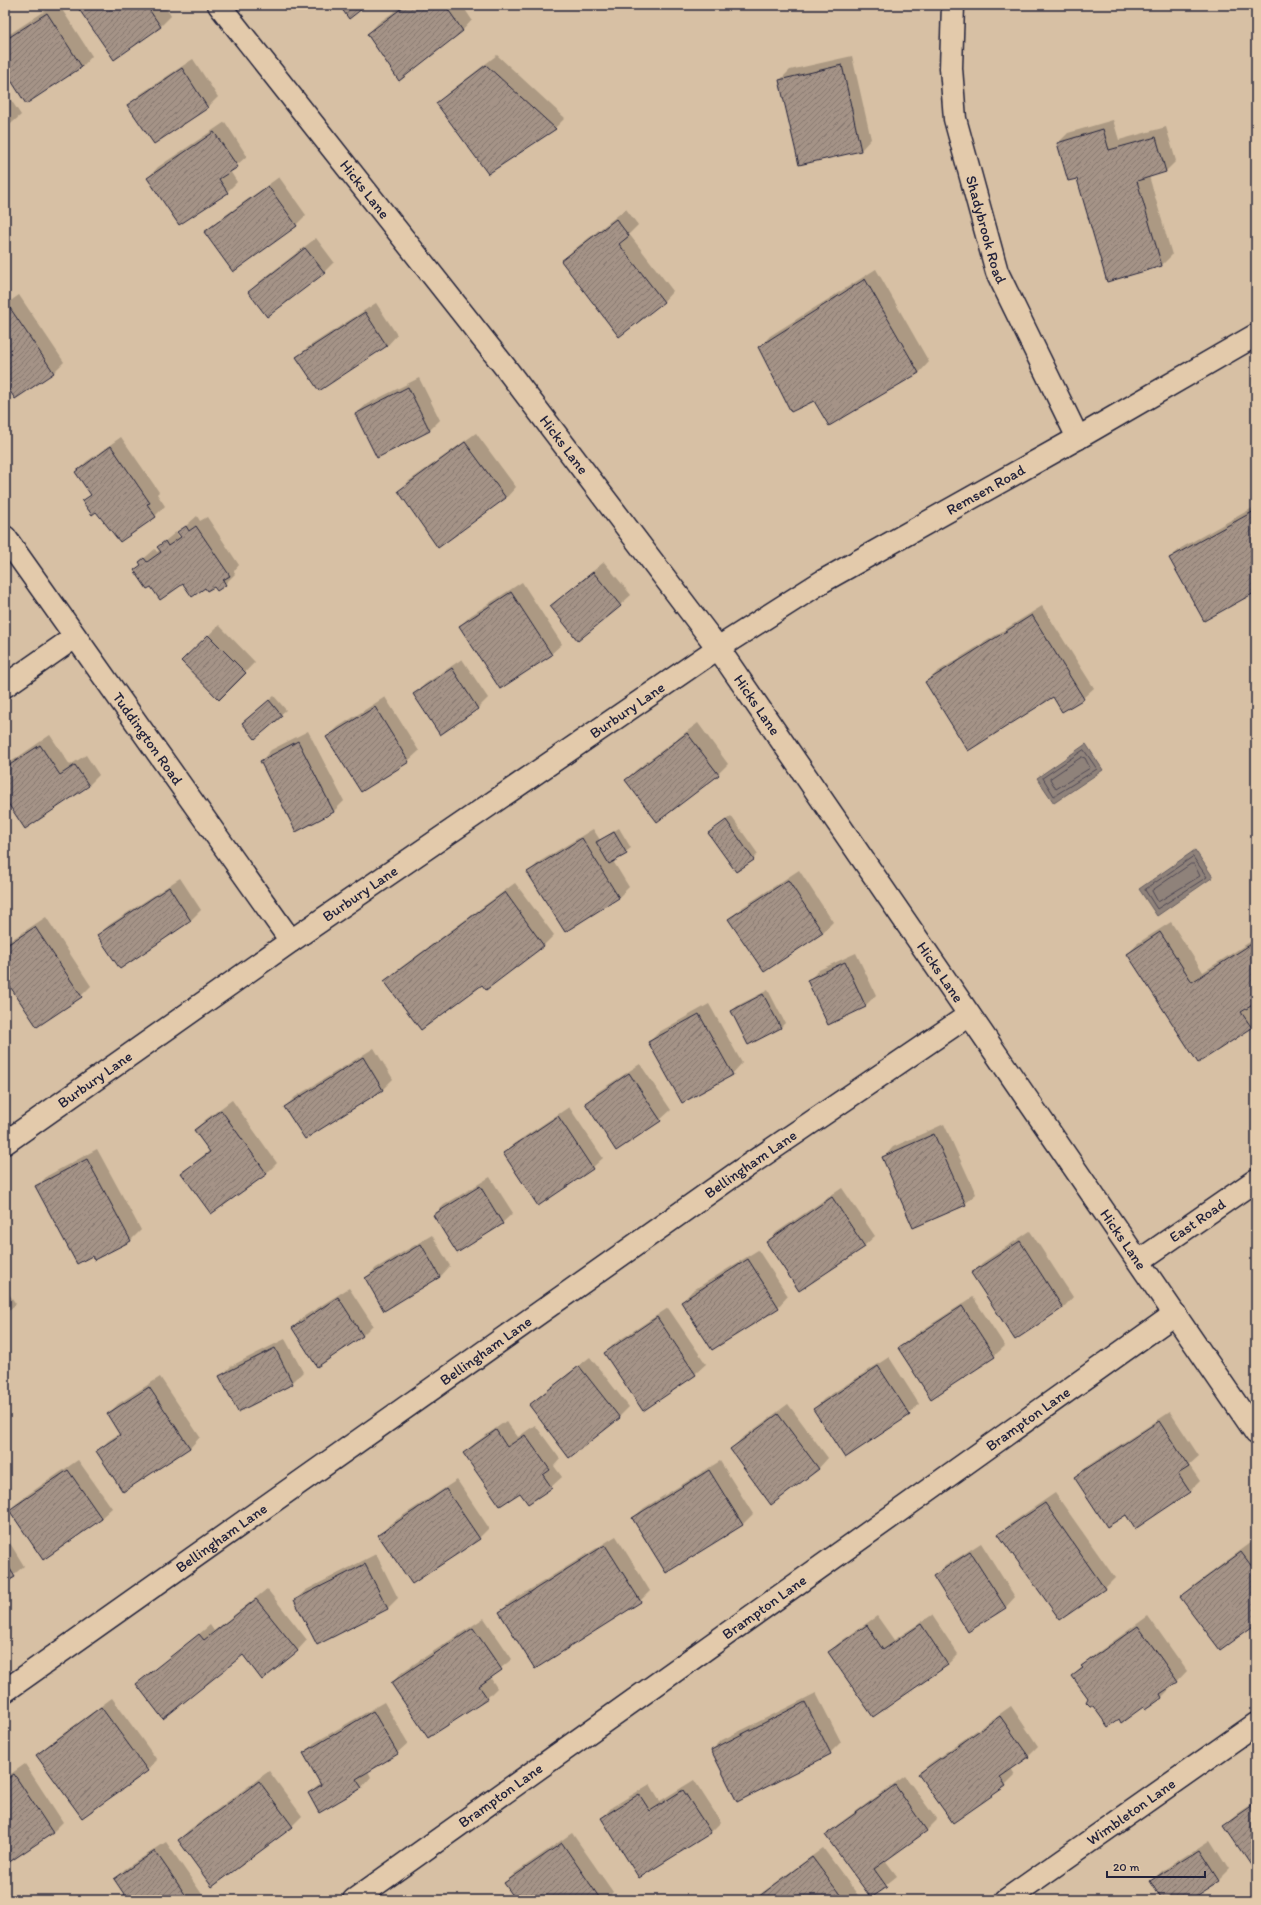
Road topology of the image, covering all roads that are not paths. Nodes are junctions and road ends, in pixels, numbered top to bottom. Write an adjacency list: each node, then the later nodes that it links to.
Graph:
1 (219, 5): 7 (street, Hicks Lane)
2 (952, 5): 4 (street, Shadybrook Road)
3 (1256, 335): 4 (street, Remsen Road)
4 (1078, 438): 7 (street, Remsen Road)
5 (5, 537): 6 (street, Tuddington Road)
6 (75, 637): 8 (street); 9 (street, Tuddington Road)
7 (718, 648): 9 (street, Burbury Lane); 10 (street, Hicks Lane)
8 (5, 686)
9 (291, 941): 11 (street, Burbury Lane)
10 (969, 1015): 13 (street, Hicks Lane); 16 (street, Bellingham Lane)
11 (5, 1143)
12 (1256, 1180): 13 (street, East Road)
13 (1139, 1261): 14 (street, Hicks Lane)
14 (1175, 1314): 15 (street, Hicks Lane); 18 (street, Brampton Lane)
15 (1256, 1433)
16 (5, 1691)
17 (1256, 1724): 19 (street, Wimbleton Lane)
18 (354, 1900)
19 (1006, 1900)

